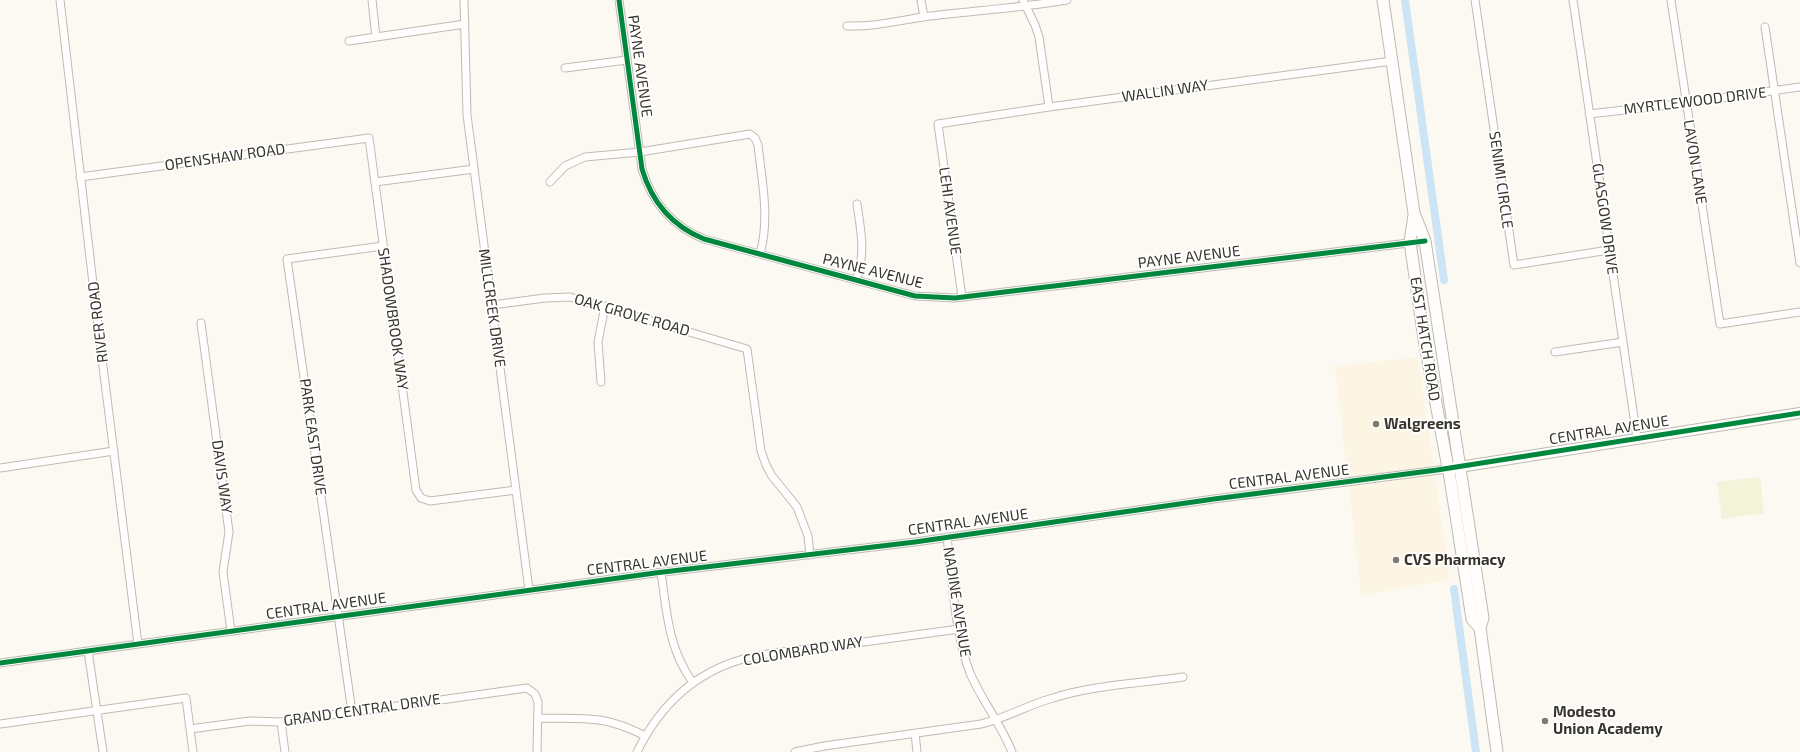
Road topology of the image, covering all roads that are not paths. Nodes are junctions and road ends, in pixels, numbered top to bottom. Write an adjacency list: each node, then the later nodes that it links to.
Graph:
1 (60, 0): 30 (street, RIVER ROAD)
2 (372, 0): 16 (street)
3 (464, 0): 13 (street, MILLCREEK DRIVE)
4 (619, 0): 18 (street, PAYNE AVENUE)
5 (921, 0): 12 (street)
6 (1067, 0): 11 (street)
7 (1383, 0): 19 (main road, EAST HATCH ROAD)
8 (1475, 0): 38 (street, SENIMI CIRCLE)
9 (1573, 0): 25 (street, GLASGOW DRIVE)
10 (1671, 0): 23 (street, LAVON LANE)
11 (1025, 3): 12 (street); 24 (street)
12 (924, 17): 14 (street)
13 (465, 24): 16 (street); 29 (street, MILLCREEK DRIVE)
14 (847, 26)
15 (1765, 27): 22 (street)
16 (376, 37): 17 (street)
17 (349, 41)
18 (627, 60): 20 (street); 28 (street, PAYNE AVENUE)
19 (1392, 60): 24 (street, WALLIN WAY); 34 (main road, EAST HATCH ROAD)
20 (565, 68)
21 (1800, 87): 22 (street, MYRTLEWOOD DRIVE)
22 (1774, 91): 23 (street, MYRTLEWOOD DRIVE); 40 (street)
23 (1686, 103): 25 (street, MYRTLEWOOD DRIVE); 45 (street, LAVON LANE)
24 (1049, 107): 26 (street, WALLIN WAY)
25 (1590, 114): 38 (street, GLASGOW DRIVE)
26 (938, 124): 42 (street, LEHI AVENUE)
27 (369, 138): 30 (street, OPENSHAW ROAD); 31 (street, SHADOWBROOK WAY)
28 (640, 152): 32 (street); 39 (street, PAYNE AVENUE); 39 (street)
29 (474, 169): 31 (street); 43 (street, MILLCREEK DRIVE)
30 (80, 177): 52 (street, RIVER ROAD)
31 (375, 182): 37 (street, SHADOWBROOK WAY)
32 (550, 182)
33 (857, 204): 41 (street)
34 (1414, 213): 35 (main road, EAST HATCH ROAD); 36 (main road, EAST HATCH ROAD)
35 (1425, 240): 36 (street, PAYNE AVENUE); 53 (main road, EAST HATCH ROAD)
36 (1410, 242): 42 (street, PAYNE AVENUE); 55 (main road, EAST HATCH ROAD)
37 (383, 246): 56 (street, SHADOWBROOK WAY); 61 (street, PARK EAST DRIVE)
38 (1609, 250): 47 (street, GLASGOW DRIVE)
39 (760, 254): 41 (street, PAYNE AVENUE)
40 (1800, 263)
41 (856, 280): 42 (street, PAYNE AVENUE)
42 (962, 297)
43 (492, 305): 44 (street, OAK GROVE ROAD); 56 (street, MILLCREEK DRIVE)
44 (605, 306): 49 (street); 58 (street, OAK GROVE ROAD)
45 (1800, 312)
46 (201, 323): 64 (street, DAVIS WAY)
47 (1623, 342): 48 (street); 51 (street, GLASGOW DRIVE)
48 (1555, 352)
49 (602, 382)
50 (1800, 413): 51 (street, CENTRAL AVENUE)
51 (1637, 438): 53 (street, CENTRAL AVENUE)
52 (114, 451): 54 (street); 65 (street, RIVER ROAD)
53 (1460, 467): 55 (street, CENTRAL AVENUE); 62 (main road, EAST HATCH ROAD)
54 (0, 468)
55 (1447, 469): 57 (street, CENTRAL AVENUE); 62 (main road, EAST HATCH ROAD)
56 (516, 490): 60 (street, MILLCREEK DRIVE)
57 (947, 537): 58 (street, CENTRAL AVENUE); 63 (street, NADINE AVENUE)
58 (810, 555): 59 (street, CENTRAL AVENUE)
59 (662, 572): 60 (street, CENTRAL AVENUE); 69 (street)
60 (529, 590): 61 (street, CENTRAL AVENUE)
61 (339, 616): 64 (street, CENTRAL AVENUE); 71 (street, PARK EAST DRIVE)
62 (1480, 628): 87 (main road, EAST HATCH ROAD)
63 (959, 629): 69 (street, COLOMBARD WAY); 73 (street, NADINE AVENUE)
64 (231, 631): 65 (street, CENTRAL AVENUE)
65 (138, 644): 66 (street, CENTRAL AVENUE)
66 (88, 651): 67 (street, CENTRAL AVENUE); 70 (street)
67 (0, 663)
68 (1183, 677): 73 (street)
69 (693, 683): 78 (street, COLOMBARD WAY)
70 (97, 710): 75 (street); 76 (street); 79 (street)
71 (352, 712): 72 (street, GRAND CENTRAL DRIVE); 74 (street, GRAND CENTRAL DRIVE)
72 (538, 718): 78 (street); 82 (street)
73 (995, 721): 77 (street); 86 (street, NADINE AVENUE)
74 (281, 722): 76 (street, GRAND CENTRAL DRIVE); 81 (street)
75 (0, 724)
76 (190, 729): 80 (street)
77 (915, 733): 84 (street); 85 (street)
78 (645, 736): 83 (street, COLOMBARD WAY)
79 (103, 752)
80 (193, 752)
81 (285, 752)
82 (537, 752)
83 (637, 752)
84 (795, 752)
85 (917, 752)
86 (1012, 752)
87 (1497, 752)

